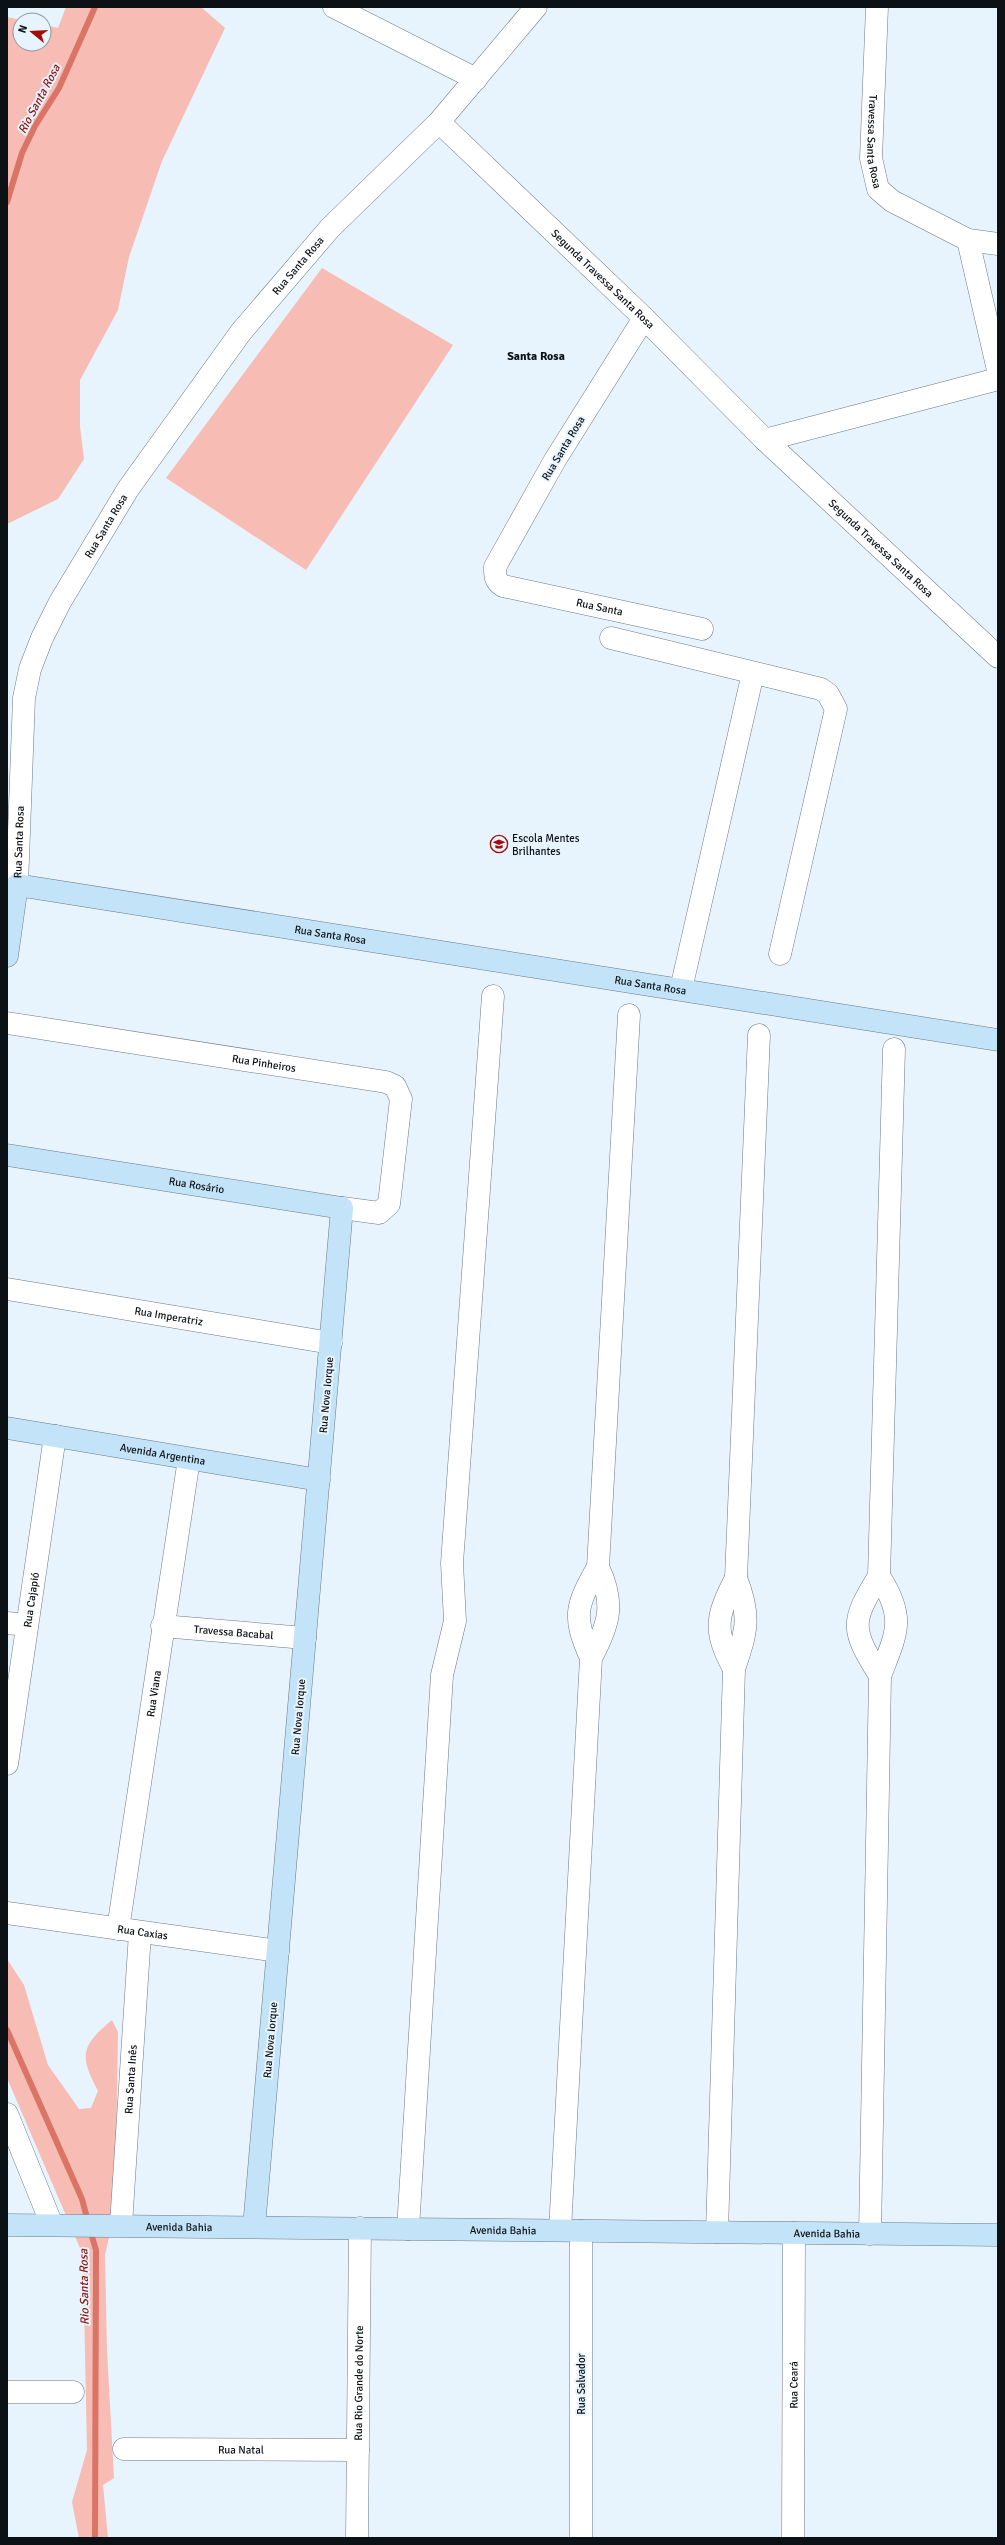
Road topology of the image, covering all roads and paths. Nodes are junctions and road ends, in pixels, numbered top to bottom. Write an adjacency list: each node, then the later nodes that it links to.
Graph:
1 (334, 7): 4 (street)
2 (536, 7): 4 (street, Rua Santa Rosa)
3 (877, 7): 6 (street, Travessa Santa Rosa)
4 (476, 79): 5 (street, Rua Santa Rosa)
5 (439, 122): 8 (street, Segunda Travessa Santa Rosa); 17 (street, Rua Santa Rosa)
6 (968, 240): 7 (street, Travessa Santa Rosa); 9 (street)
7 (998, 244)
8 (644, 318): 11 (street, Segunda Travessa Santa Rosa); 12 (street, Rua Santa Rosa)
9 (998, 370)
10 (998, 379): 11 (street)
11 (765, 440): 15 (street, Segunda Travessa Santa Rosa)
12 (498, 583): 13 (street, Rua Santa)
13 (702, 629)
14 (611, 638): 16 (street)
15 (998, 657)
16 (753, 673): 18 (street); 20 (street)
17 (17, 885): 19 (street); 20 (street, Rua Santa Rosa)
18 (780, 954)
19 (7, 955)
20 (681, 989): 25 (street, Rua Santa Rosa)
21 (494, 996): 49 (street)
22 (629, 1015): 36 (street)
23 (7, 1023): 29 (street, Rua Pinheiros)
24 (759, 1035): 50 (street)
25 (998, 1040)
26 (894, 1049): 37 (street)
27 (7, 1155): 28 (street, Rua Rosário)
28 (342, 1208): 29 (street, Rua Rosário); 31 (street, Rua Nova Iorque)
29 (386, 1210)
30 (7, 1289): 31 (street, Rua Imperatriz)
31 (331, 1342): 35 (street, Rua Nova Iorque)
32 (7, 1428): 33 (street, Avenida Argentina)
33 (55, 1436): 34 (street, Avenida Argentina); 38 (street, Rua Cajapió)
34 (189, 1459): 35 (street, Avenida Argentina); 39 (street, Rua Viana)
35 (319, 1480): 40 (street, Rua Nova Iorque)
36 (598, 1567): 41 (street); 41 (street)
37 (879, 1576): 42 (street); 42 (street)
38 (17, 1624): 43 (street, Rua Cajapió)
39 (162, 1626): 40 (street, Travessa Bacabal); 45 (street, Rua Viana)
40 (305, 1638): 47 (street, Rua Nova Iorque)
41 (591, 1658): 54 (street, Rua Salvador)
42 (880, 1676): 55 (street)
43 (7, 1764)
44 (7, 1913): 45 (street, Rua Caxias)
45 (118, 1929): 46 (street, Rua Caxias)
46 (140, 1933): 47 (street, Rua Caxias); 53 (street, Rua Santa Inês)
47 (278, 1951): 56 (street, Rua Nova Iorque)
48 (7, 2114): 52 (street)
49 (407, 2221): 54 (street, Avenida Bahia); 57 (street, Avenida Bahia)
50 (717, 2224): 54 (street, Avenida Bahia); 58 (street, Avenida Bahia)
51 (7, 2225): 52 (street, Avenida Bahia)
52 (61, 2225): 53 (street, Avenida Bahia)
53 (114, 2226): 56 (street, Avenida Bahia)
54 (567, 2226): 65 (street, Rua Salvador)
55 (870, 2226): 58 (street, Avenida Bahia); 59 (street, Avenida Bahia)
56 (254, 2227): 57 (street, Avenida Bahia)
57 (360, 2228): 63 (street, Rua Rio Grande do Norte)
58 (794, 2233): 66 (street, Rua Ceará)
59 (998, 2235)
60 (7, 2392): 61 (street)
61 (73, 2392)
62 (124, 2449): 63 (street, Rua Natal)
63 (358, 2450): 64 (street, Rua Rio Grande do Norte)
64 (357, 2538)
65 (581, 2538)
66 (793, 2538)

